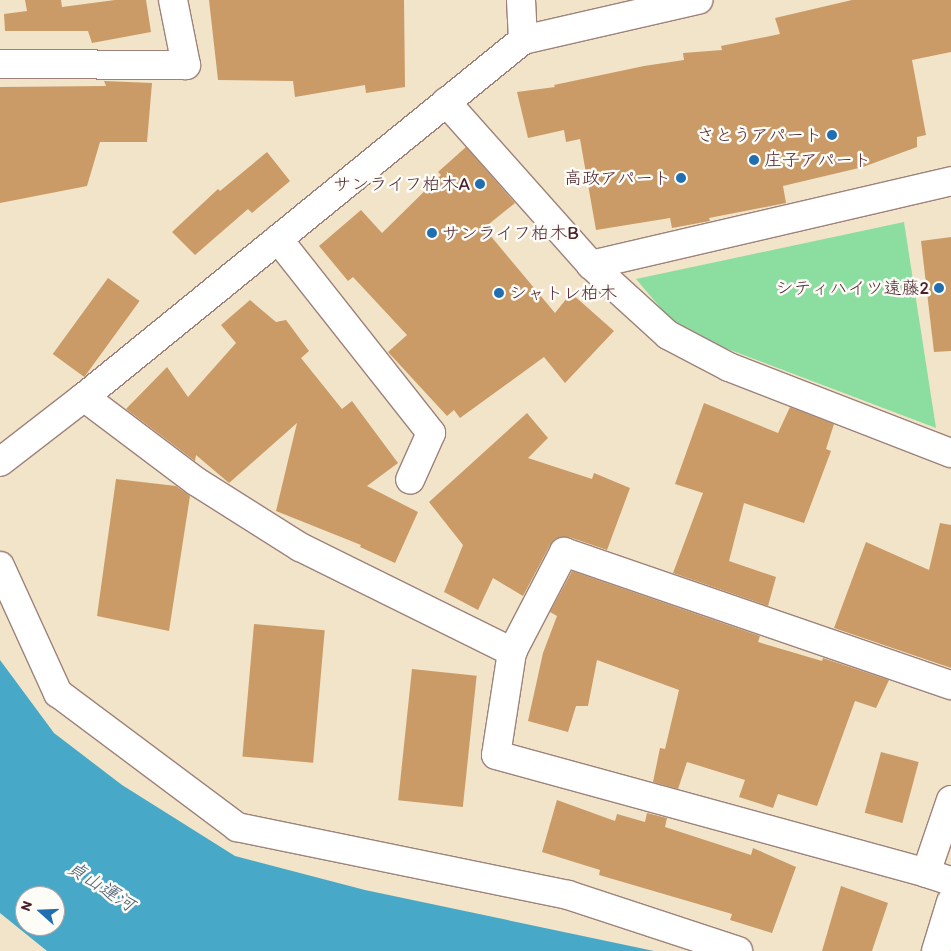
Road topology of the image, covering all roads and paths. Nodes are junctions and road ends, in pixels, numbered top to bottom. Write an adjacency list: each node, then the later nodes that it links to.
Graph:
1 (173, 0): 5 (street)
2 (521, 0): 4 (street)
3 (698, 0): 4 (street)
4 (523, 40): 6 (street)
5 (0, 64)
6 (446, 102): 8 (street); 9 (street)
7 (951, 181): 9 (street)
8 (278, 239): 10 (street); 13 (street)
9 (590, 265): 11 (street)
10 (84, 397): 12 (street); 15 (street)
11 (951, 453)
12 (0, 462)
13 (410, 480)
14 (0, 566): 20 (street)
15 (512, 652): 16 (street); 18 (street)
16 (951, 684)
17 (951, 800): 18 (street)
18 (938, 877)
19 (951, 902): 21 (street)
20 (738, 951)
21 (936, 951)

